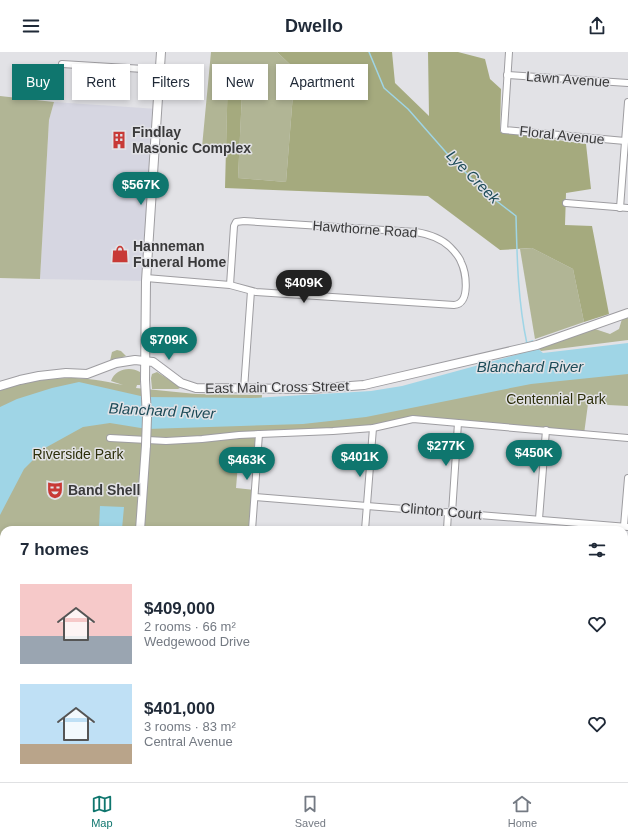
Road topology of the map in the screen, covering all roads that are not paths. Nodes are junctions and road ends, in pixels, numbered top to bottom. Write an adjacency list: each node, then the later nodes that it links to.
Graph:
1 (161, 52): 4 (main road)
2 (509, 52): 6 (street, Floral Avenue)
3 (64, 64): 5 (street)
4 (160, 64)
5 (138, 69)
6 (508, 75): 7 (street, Lawn Avenue); 10 (street, Floral Avenue)
7 (628, 84)
8 (158, 100): 14 (main road)
9 (628, 102): 10 (street)
10 (625, 141): 12 (street)
11 (566, 203): 12 (street)
12 (620, 208): 13 (street)
13 (628, 208)
14 (146, 278): 15 (street); 18 (main road)
15 (230, 285): 16 (street); 16 (street, Hawthorne Road)
16 (251, 291): 20 (street)
17 (628, 313): 20 (main road, East Main Cross Street)
18 (145, 361): 19 (main road, East Main Cross Street); 20 (main road, East Main Cross Street); 32 (main road, bridge)
19 (0, 386)
20 (244, 389)
21 (458, 423): 22 (street); 23 (street); 30 (street)
22 (373, 428): 24 (street); 29 (street)
23 (546, 430): 26 (street); 31 (street)
24 (259, 434): 25 (street); 28 (street)
25 (110, 438)
26 (628, 438)
27 (628, 478): 37 (street)
28 (255, 497): 29 (street, Clinton Court); 33 (street)
29 (367, 505): 30 (street, Clinton Court); 34 (street)
30 (450, 512): 31 (street, Clinton Court); 35 (street)
31 (539, 519): 36 (street, Clinton Court)
32 (140, 526)
33 (252, 526)
34 (365, 526)
35 (448, 526)
36 (615, 526)
37 (626, 526)

